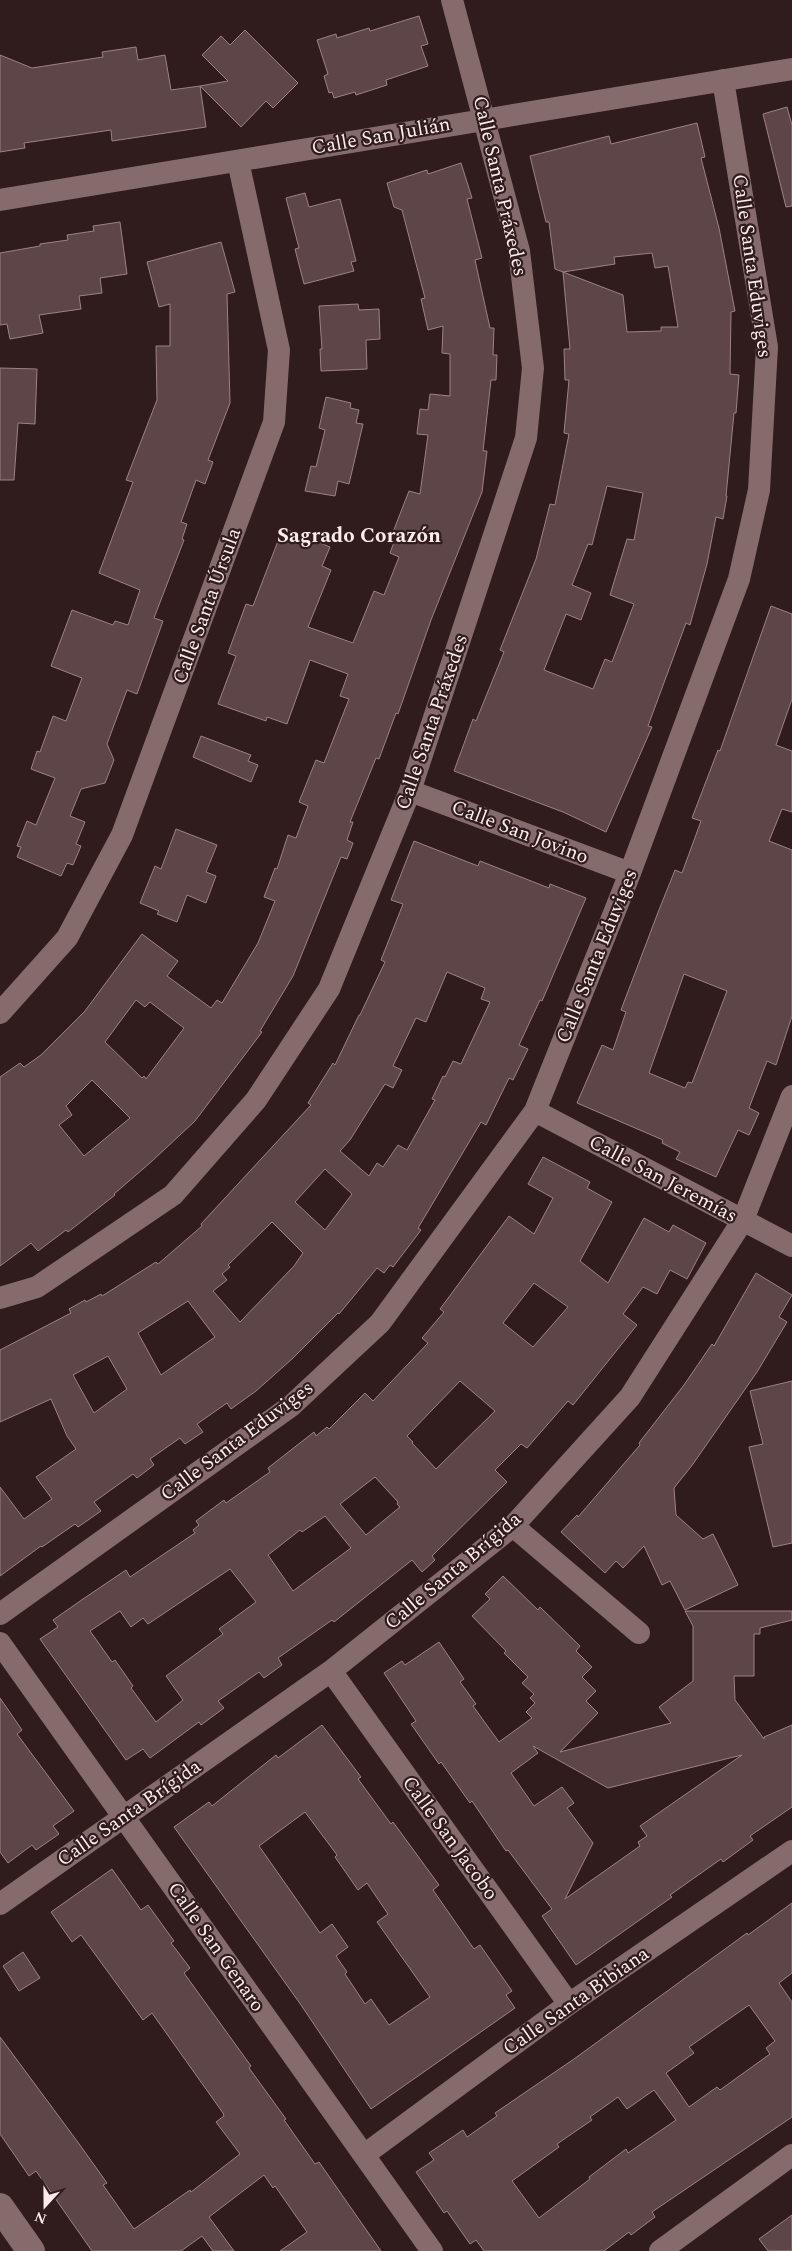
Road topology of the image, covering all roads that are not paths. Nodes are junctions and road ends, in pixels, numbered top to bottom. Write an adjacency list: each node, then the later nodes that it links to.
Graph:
1 (452, 0): 4 (street, Calle Santa Práxedes)
2 (792, 69): 3 (street, Calle San Julián)
3 (724, 80): 4 (street, Calle San Julián); 8 (street, Calle Santa Eduviges)
4 (485, 119): 5 (street, Calle San Julián); 7 (street, Calle Santa Práxedes)
5 (238, 161): 6 (street, Calle San Julián); 9 (street, Calle Santa Úrsula)
6 (0, 200)
7 (410, 791): 8 (street, Calle San Jovino); 14 (street, Calle Santa Práxedes)
8 (630, 874): 11 (street, Calle Santa Eduviges)
9 (0, 1013)
10 (792, 1096): 12 (street, Calle Santa Brígida)
11 (534, 1111): 12 (street, Calle San Jeremías); 16 (street, Calle Santa Eduviges)
12 (743, 1220): 13 (street, Calle San Jeremías); 15 (street, Calle Santa Brígida)
13 (792, 1246)
14 (0, 1298)
15 (513, 1526): 17 (street); 19 (street, Calle Santa Brígida)
16 (0, 1614)
17 (639, 1634)
18 (0, 1643): 20 (street, Calle San Genaro)
19 (331, 1671): 20 (street, Calle Santa Brígida); 23 (street, Calle San Jacobo)
20 (124, 1817): 22 (street, Calle Santa Brígida); 24 (street, Calle San Genaro)
21 (792, 1851): 23 (street, Calle Santa Bibiana)
22 (0, 1904)
23 (569, 2004): 24 (street, Calle Santa Bibiana)
24 (364, 2155): 28 (street, Calle San Genaro)
25 (792, 2156): 29 (street)
26 (0, 2207): 27 (street)
27 (31, 2251)
28 (432, 2251)
29 (660, 2251)

